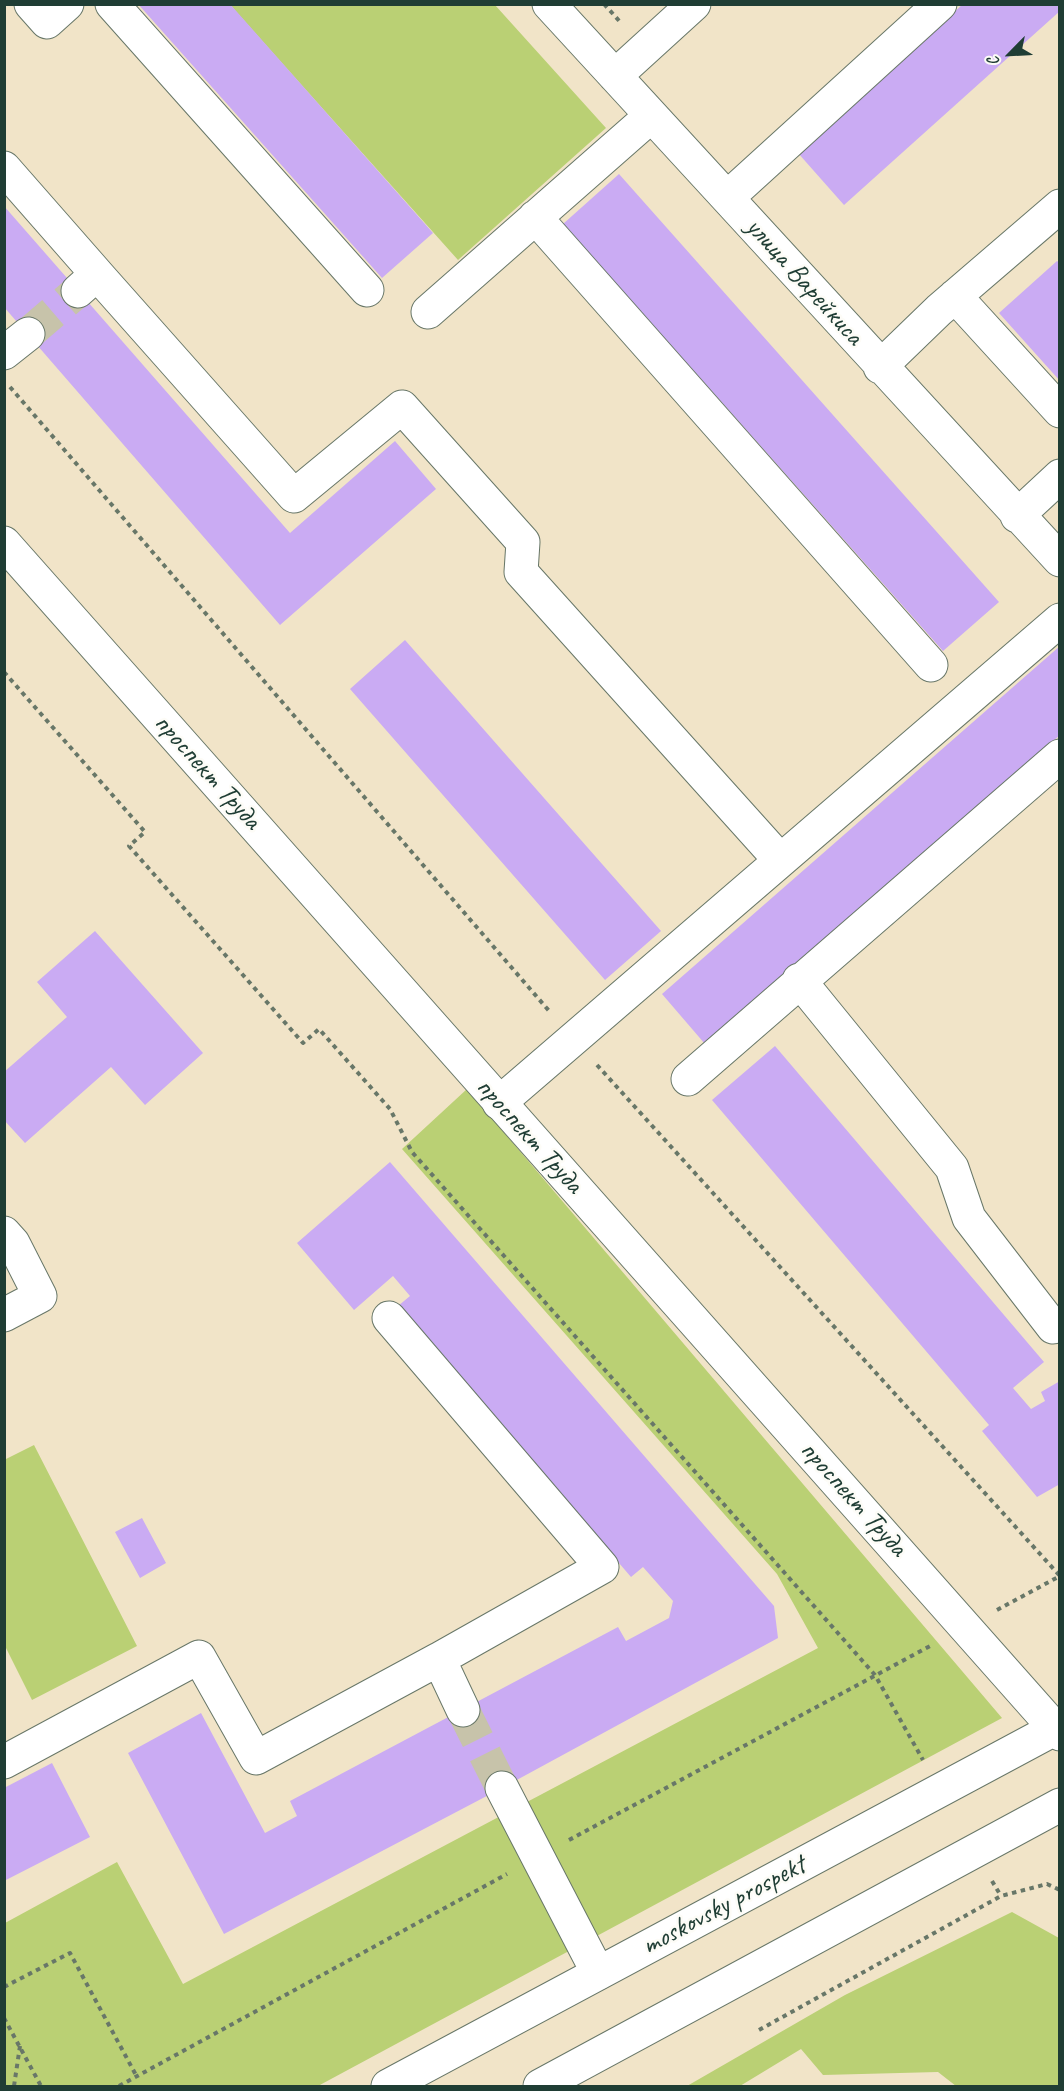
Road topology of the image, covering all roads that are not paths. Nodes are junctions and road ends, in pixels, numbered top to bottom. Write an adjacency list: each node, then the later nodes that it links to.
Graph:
1 (31, 4): 2 (main road)
2 (67, 4)
3 (112, 4): 13 (main road)
4 (549, 4): 7 (main road, улица Варейкиса)
5 (694, 4): 7 (main road)
6 (940, 4): 10 (main road)
7 (615, 76): 8 (main road, улица Варейкиса)
8 (651, 116): 10 (main road, улица Варейкиса); 12 (main road)
9 (4, 168): 25 (main road)
10 (728, 197): 16 (main road, улица Варейкиса)
11 (1059, 206): 14 (main road)
12 (535, 217): 15 (main road); 23 (main road)
13 (367, 290)
14 (955, 296): 16 (main road); 17 (main road)
15 (428, 312)
16 (880, 367): 19 (main road, улица Варейкиса)
17 (1059, 411)
18 (1059, 476): 19 (main road)
19 (1017, 516): 21 (main road, улица Варейкиса)
20 (4, 543): 28 (main road, проспект Труда)
21 (1059, 560)
22 (1059, 620): 25 (main road)
23 (931, 665)
24 (1059, 756): 26 (main road)
25 (780, 860): 28 (main road)
26 (799, 980): 27 (main road); 32 (main road)
27 (687, 1079)
28 (500, 1103): 35 (main road, проспект Труда)
29 (4, 1233): 30 (main road)
30 (4, 1315)
31 (389, 1318): 33 (main road)
32 (1059, 1323)
33 (440, 1659): 34 (main road); 36 (main road)
34 (464, 1710)
35 (1058, 1736): 39 (main road, moskovsky prospekt)
36 (4, 1762)
37 (502, 1788): 39 (main road)
38 (1059, 1805): 41 (main road)
39 (598, 1974): 40 (main road, moskovsky prospekt)
40 (388, 2086)
41 (540, 2086)

